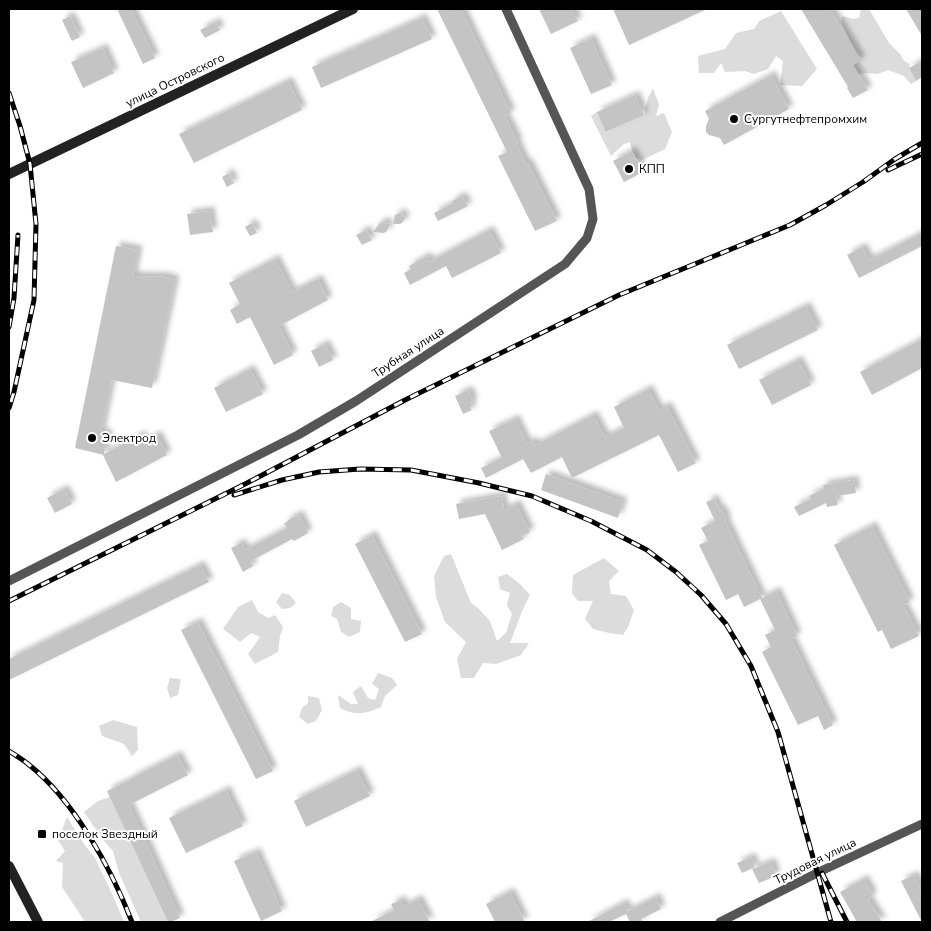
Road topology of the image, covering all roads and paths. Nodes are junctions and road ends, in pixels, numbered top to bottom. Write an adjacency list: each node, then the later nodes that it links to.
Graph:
1 (353, 9): 3 (main road, улица Островского)
2 (506, 9): 4 (street, Трубная улица)
3 (9, 174)
4 (9, 581)
5 (922, 824): 8 (street, Трудовая улица)
6 (9, 866): 7 (main road)
7 (38, 922)
8 (720, 922)

